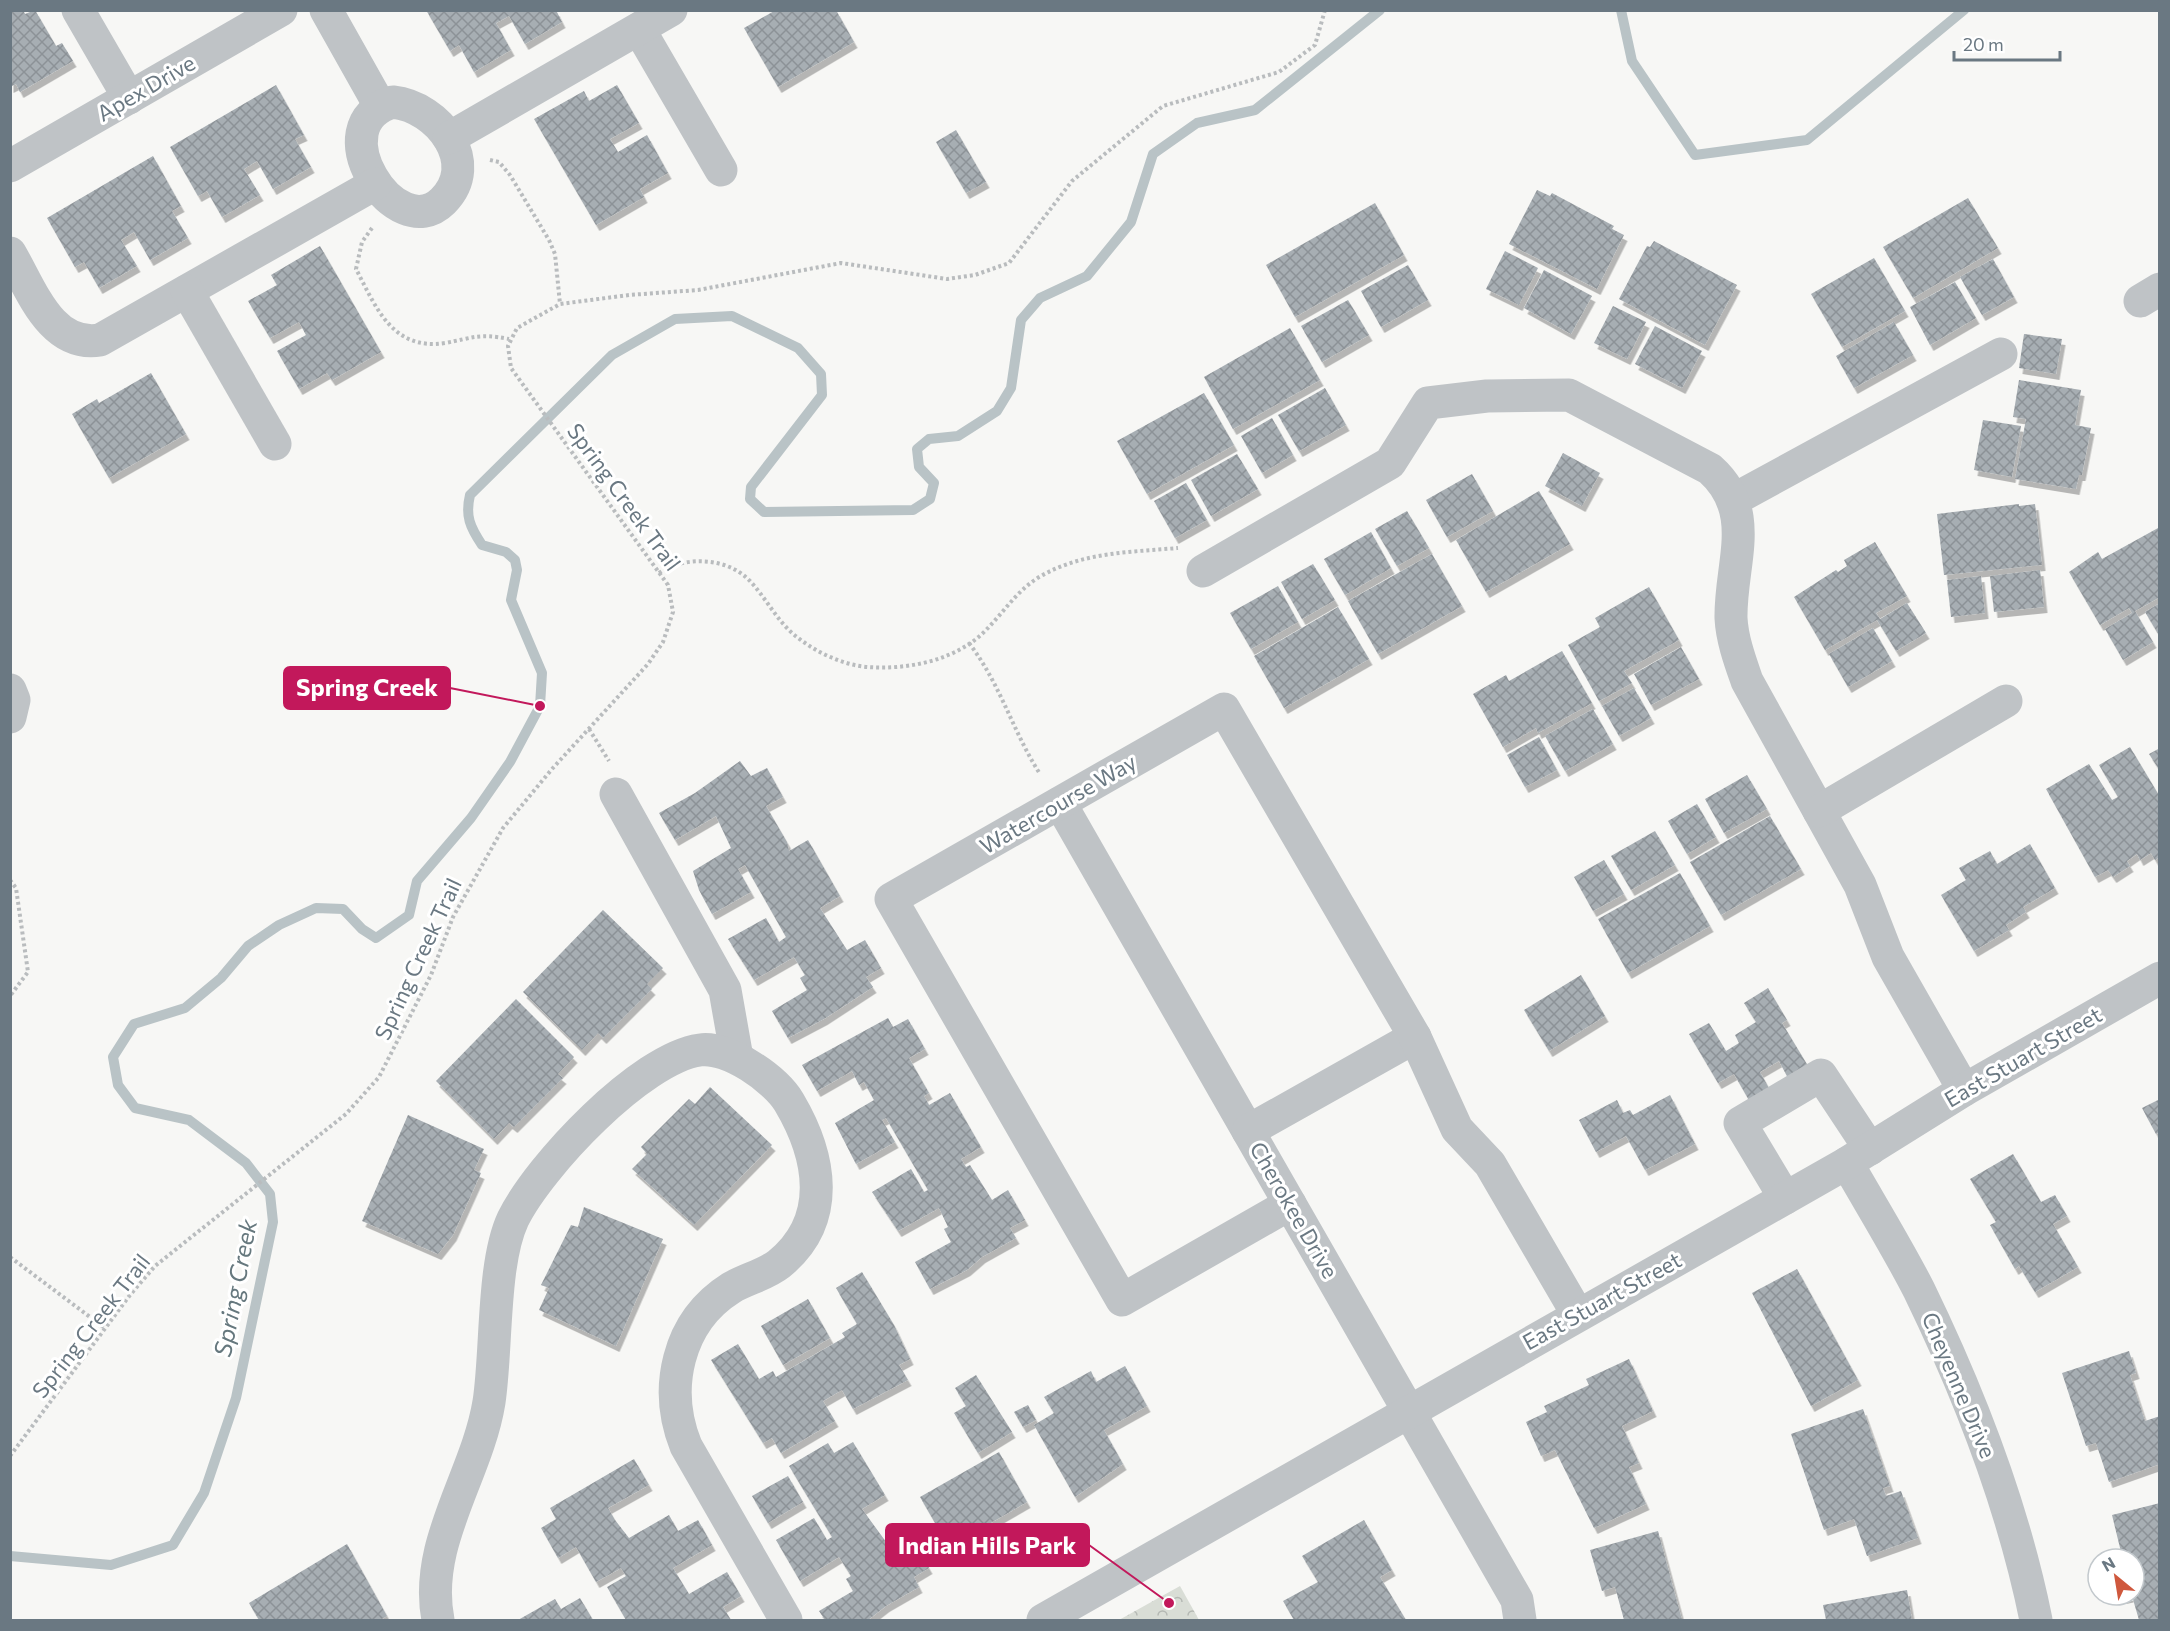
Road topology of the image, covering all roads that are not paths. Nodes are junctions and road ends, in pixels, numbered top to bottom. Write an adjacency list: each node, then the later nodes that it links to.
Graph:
1 (78, 10): 6 (street)
2 (281, 10): 6 (street, Apex Drive)
3 (327, 10): 7 (street)
4 (671, 10): 5 (street)
5 (639, 29): 8 (street); 10 (street)
6 (129, 98): 9 (street, Apex Drive)
7 (380, 106): 8 (street); 11 (street)
8 (452, 145): 11 (street)
9 (10, 166)
10 (721, 170)
11 (381, 191): 13 (street)
12 (10, 253): 13 (street)
13 (187, 291): 15 (street)
14 (2001, 354): 16 (street)
15 (274, 444)
16 (1735, 500): 17 (street); 23 (street)
17 (1203, 571)
18 (10, 690): 20 (street)
19 (2006, 701): 23 (street)
20 (10, 717)
21 (616, 794): 26 (street)
22 (1060, 803): 25 (street, Watercourse Way); 28 (street, Cherokee Drive); 31 (street, Watercourse Way)
23 (1819, 811): 27 (street)
24 (2160, 978): 27 (street, East Stuart Street)
25 (1415, 1037): 28 (street); 32 (street)
26 (737, 1058): 34 (street); 35 (street)
27 (1964, 1090): 29 (street, East Stuart Street)
28 (1248, 1131): 31 (street, Cherokee Drive)
29 (1858, 1156): 30 (street, East Stuart Street); 30 (street, Cheyenne Drive); 38 (street, Cheyenne Drive)
30 (1785, 1198): 32 (street, East Stuart Street)
31 (1290, 1204): 33 (street, Cherokee Drive)
32 (1578, 1315): 33 (street, East Stuart Street)
33 (1408, 1411): 36 (street, East Stuart Street); 37 (street, Cherokee Drive)
34 (438, 1620)
35 (786, 1620)
36 (1043, 1620)
37 (1520, 1620)
38 (2036, 1620)

